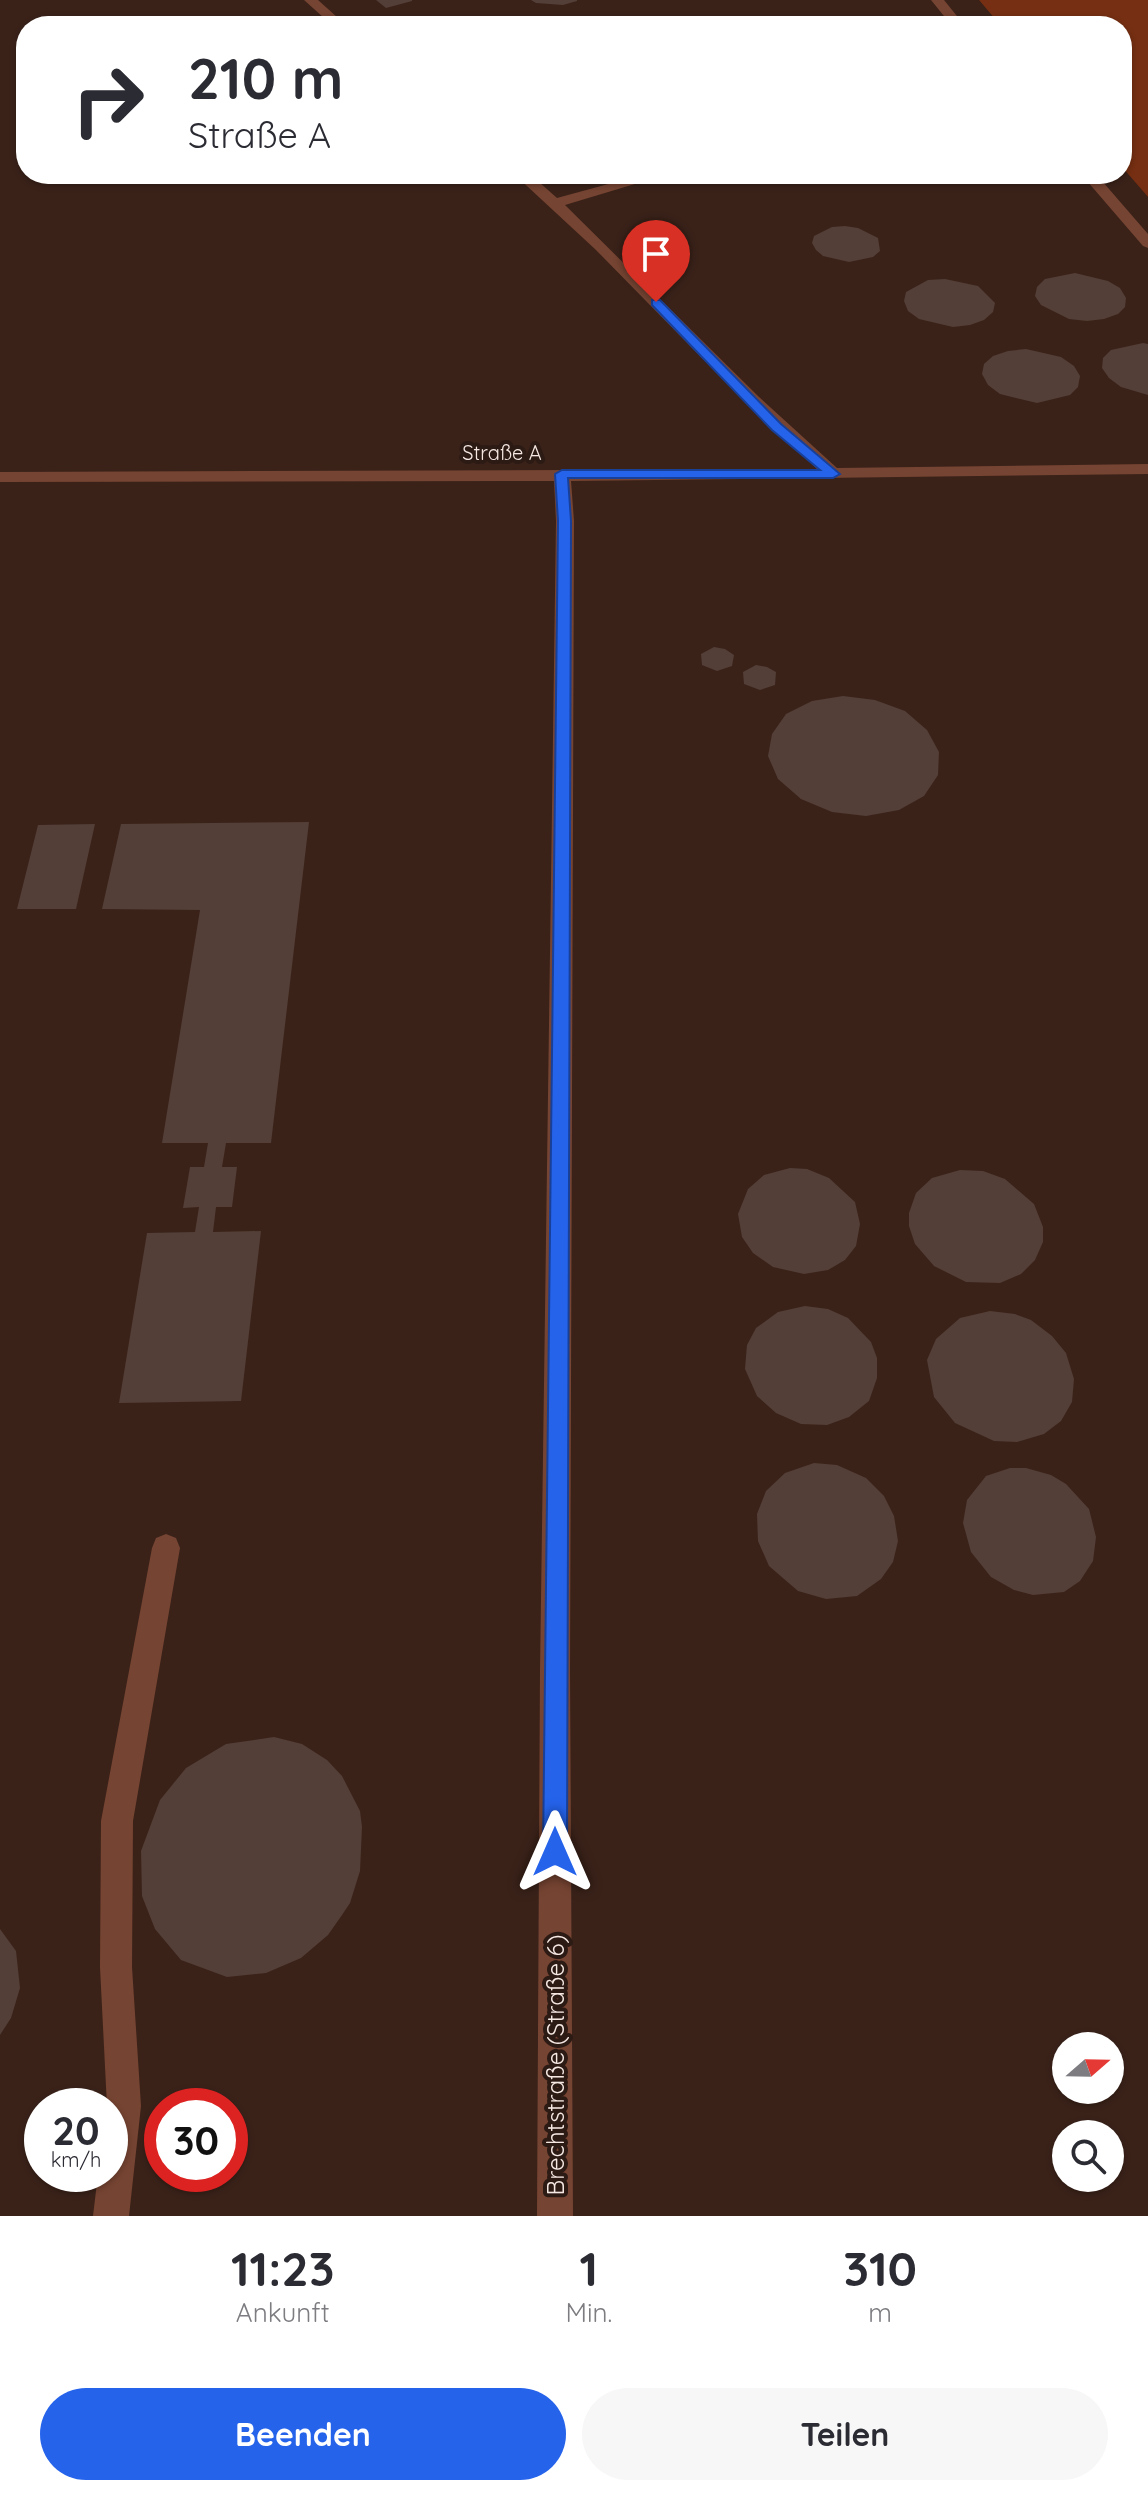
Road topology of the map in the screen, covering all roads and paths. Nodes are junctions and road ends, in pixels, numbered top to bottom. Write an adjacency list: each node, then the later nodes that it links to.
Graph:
1 (310, 0): 3 (street)
2 (937, 0): 4 (street)
3 (329, 16)
4 (951, 16)
5 (533, 184): 8 (street)
6 (625, 184): 8 (street)
7 (1097, 184): 9 (street)
8 (556, 203): 12 (street)
9 (1148, 243)
10 (1148, 469): 12 (street, Straße A)
11 (562, 474): 12 (street, Straße A); 13 (street, Straße A); 16 (street, Brechtstraße (Straße 6))
12 (833, 474)
13 (0, 477)
14 (166, 1548): 15 (street)
15 (111, 2216)
16 (555, 2216)

